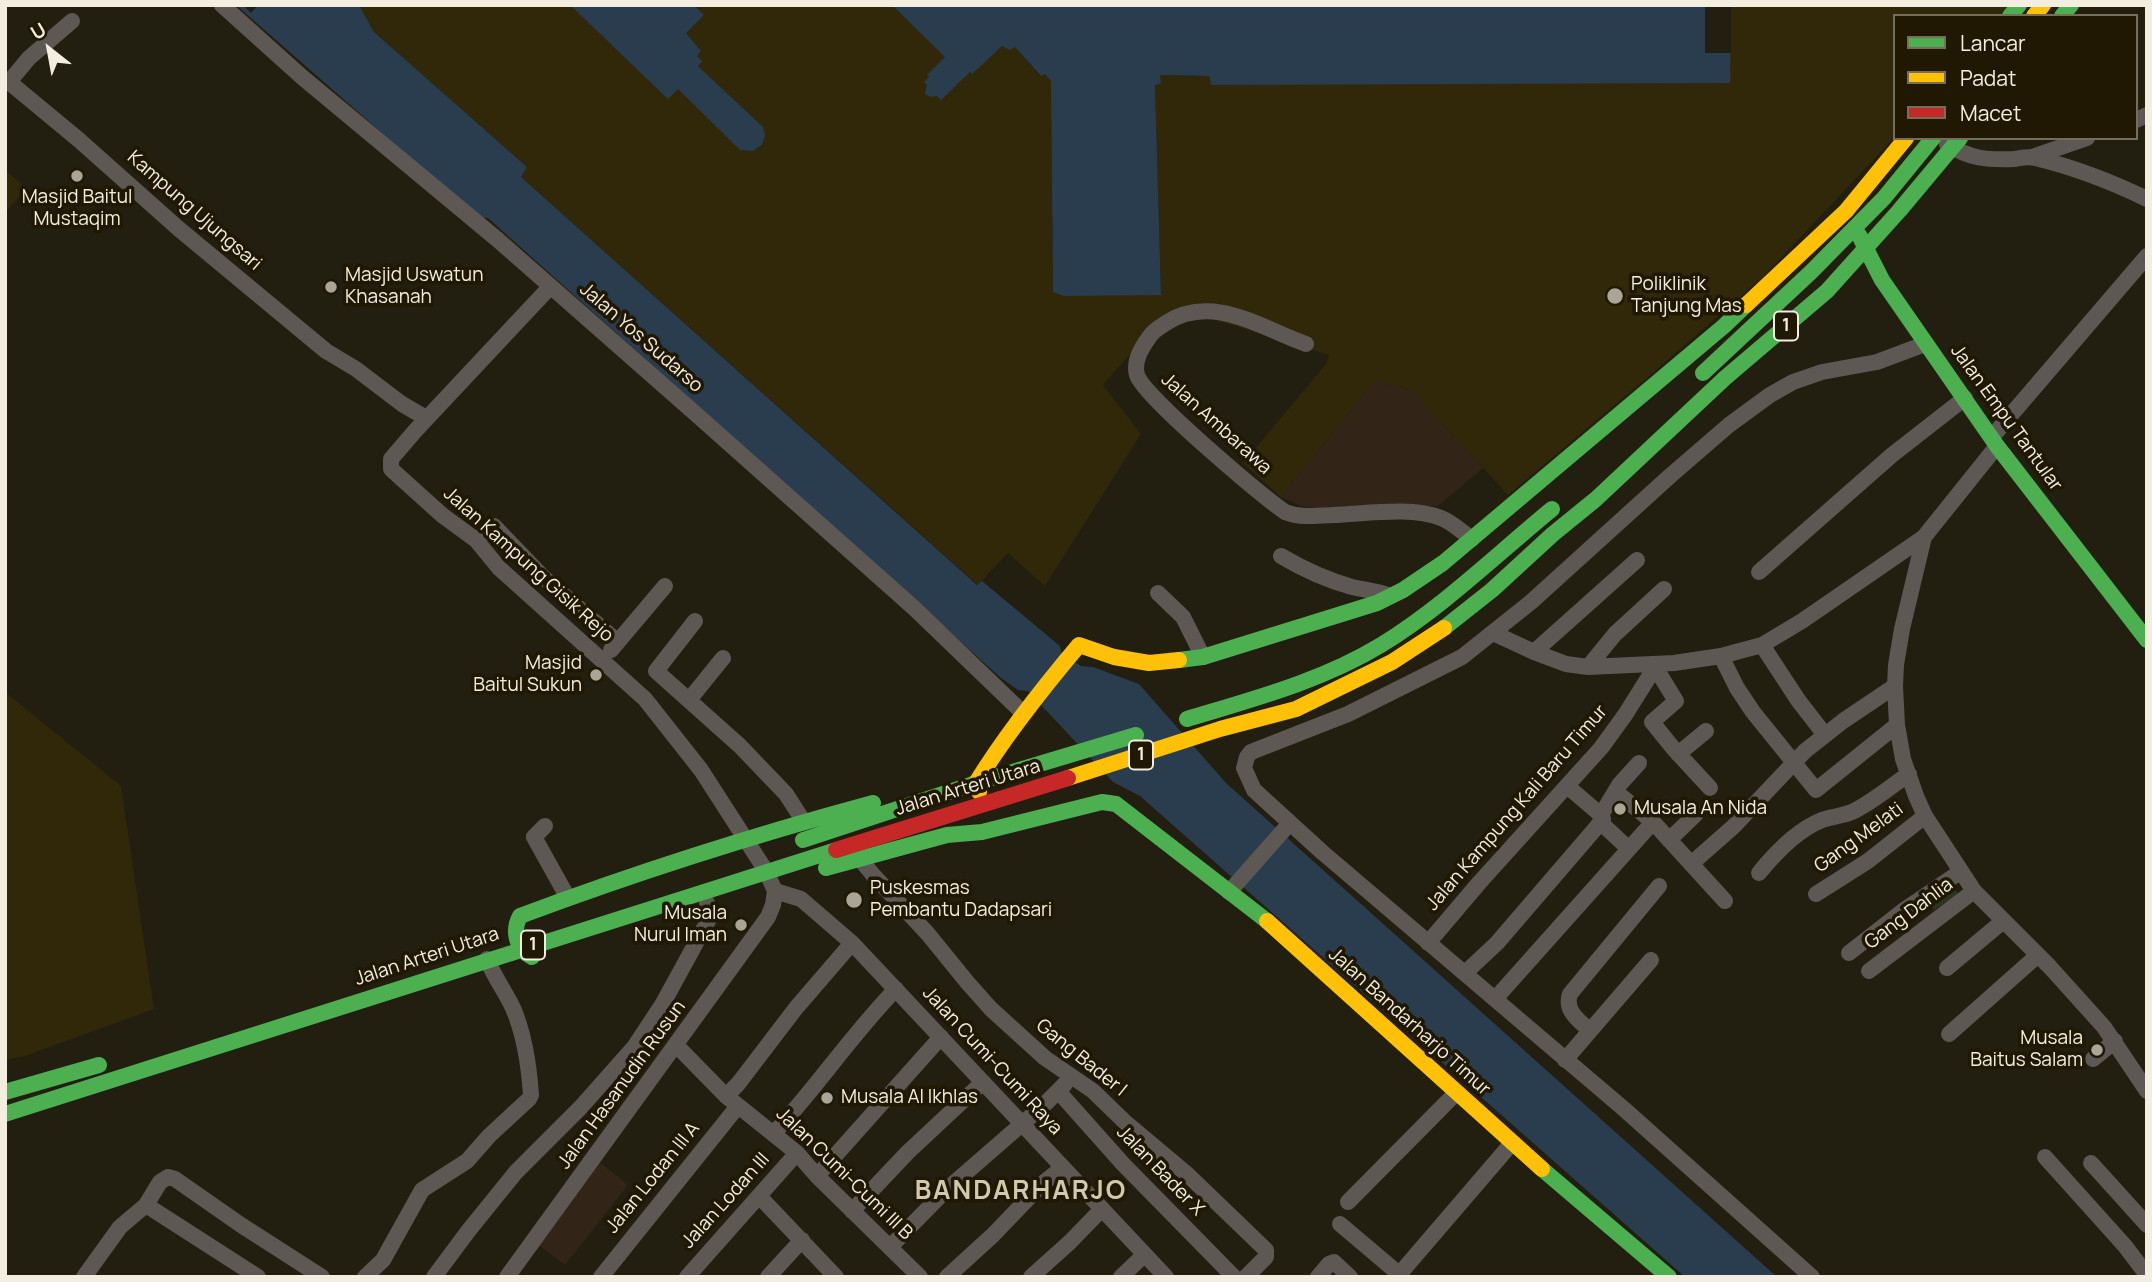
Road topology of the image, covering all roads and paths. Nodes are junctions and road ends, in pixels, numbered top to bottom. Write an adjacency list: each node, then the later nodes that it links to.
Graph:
1 (222, 5): 13 (street, Jalan Yos Sudarso)
2 (72, 21): 3 (street, Kampung Ujungsari)
3 (7, 80): 18 (street, Kampung Ujungsari)
4 (1904, 140): 11 (main road)
5 (1931, 140): 16 (main road, 1)
6 (1942, 140): 9 (street)
7 (1958, 140): 60 (main road, Jalan Arteri Utara / 1)
8 (2081, 140): 9 (street)
9 (2032, 157): 10 (street)
10 (2147, 199)
11 (1846, 211): 15 (main road, Jalan Empu Tantular); 22 (main road)
12 (2147, 256): 19 (street)
13 (550, 287): 18 (street, Jalan Kampung Gisik Rejo); 45 (street, Jalan Yos Sudarso)
14 (1306, 344): 22 (street, Jalan Ambarawa)
15 (1925, 344): 17 (main road, Jalan Empu Tantular); 32 (street)
16 (1688, 386)
17 (1965, 398): 19 (main road, Jalan Empu Tantular); 26 (street)
18 (426, 418): 23 (street, Jalan Kampung Gisik Rejo)
19 (1994, 441): 21 (street); 33 (main road, Jalan Empu Tantular)
20 (1567, 498): 46 (main road, 1)
21 (1924, 537): 35 (street); 43 (street)
22 (1472, 539): 30 (main road)
23 (476, 540): 34 (street); 40 (street, Jalan Kampung Gisik Rejo)
24 (1281, 556): 30 (street)
25 (1637, 560): 36 (street)
26 (1759, 572)
27 (665, 586): 34 (street)
28 (1664, 589): 42 (street)
29 (1158, 593): 38 (street)
30 (1390, 596): 38 (main road)
31 (695, 621): 44 (street)
32 (1493, 633): 36 (street); 68 (street)
33 (2147, 640)
34 (618, 642): 40 (street)
35 (1762, 645): 37 (street); 50 (street)
36 (1534, 652): 42 (street)
37 (1721, 656): 41 (street); 52 (street)
38 (1203, 657): 45 (main road)
39 (723, 659): 44 (street)
40 (602, 660): 71 (street, Jalan Kampung Gisik Rejo)
41 (1656, 666): 42 (street); 51 (street); 57 (street, Jalan Kampung Kali Baru Timur)
42 (1588, 667)
43 (1895, 686): 47 (street); 50 (street)
44 (689, 700): 65 (street)
45 (1023, 713): 54 (main road)
46 (1173, 723)
47 (1897, 726): 52 (street); 55 (street)
48 (1147, 731): 56 (main road, Jalan Arteri Utara / 1)
49 (1706, 731): 51 (street)
50 (1825, 735): 52 (street)
51 (1678, 754): 58 (street)
52 (1794, 762): 76 (street)
53 (1639, 763): 59 (street)
54 (987, 765): 56 (main road); 65 (main road)
55 (1909, 774): 62 (street); 78 (street)
56 (976, 783): 60 (main road); 73 (main road, Jalan Arteri Utara / 1)
57 (1567, 786): 63 (street); 91 (street, Jalan Kampung Kali Baru Timur)
58 (1710, 788)
59 (1616, 792): 63 (street); 66 (street)
60 (984, 806): 64 (main road, Jalan Arteri Utara / 1)
61 (1696, 814): 70 (street)
62 (1925, 816): 77 (street); 84 (street, Gang Melati)
63 (1600, 818): 72 (street); 99 (street)
64 (942, 819): 69 (main road); 79 (main road, Jalan Arteri Utara / 1)
65 (804, 822): 71 (main road)
66 (1653, 822): 70 (street); 72 (street)
67 (545, 826): 85 (street)
68 (1287, 827): 81 (street); 91 (street)
69 (947, 835): 75 (main road); 81 (main road, Jalan Bandarharjo Timur)
70 (1669, 840): 76 (street)
71 (747, 841): 73 (street, Jalan Kampung Gisik Rejo); 85 (main road)
72 (1629, 849): 101 (street)
73 (769, 850): 74 (main road, Jalan Arteri Utara / 1); 79 (street, Jalan Kampung Gisik Rejo)
74 (740, 859)
75 (860, 859): 79 (main road); 110 (street, Gang Bader I)
76 (1691, 864): 86 (street)
77 (1960, 872): 82 (street); 93 (street)
78 (1759, 873)
79 (771, 882): 87 (main road); 90 (street, Jalan Cumi-Cumi Raya); 92 (main road, Jalan Arteri Utara / 1); 106 (street, Jalan Hasanudin Rusun)
80 (1659, 886): 102 (street)
81 (1232, 889): 115 (main road, Jalan Bandarharjo Timur)
82 (1974, 891): 88 (street); 98 (street, Gang Dahlia)
83 (635, 892): 89 (main road, Jalan Arteri Utara / 1)
84 (1816, 894)
85 (568, 898): 89 (main road)
86 (1725, 901)
87 (707, 903): 92 (main road); 142 (street)
88 (2003, 922): 94 (street); 97 (street)
89 (510, 932): 92 (main road)
90 (852, 943): 100 (street, Jalan Cumi-Cumi Raya); 116 (street, Jalan Lodan III A)
91 (1429, 943): 99 (street)
92 (521, 949): 95 (main road, Jalan Arteri Utara / 1)
93 (1849, 953)
94 (2038, 955): 103 (street); 105 (street)
95 (487, 959): 117 (main road, Jalan Arteri Utara / 1); 141 (street)
96 (1651, 960): 102 (street)
97 (1947, 968)
98 (1869, 971)
99 (1465, 973): 101 (street)
100 (897, 989): 104 (street, Jalan Cumi-Cumi Raya); 119 (street)
101 (1495, 999): 109 (street)
102 (1590, 1031): 109 (street)
103 (1949, 1034)
104 (941, 1037): 111 (street, Jalan Cumi-Cumi Raya); 125 (street)
105 (2115, 1041): 108 (street); 113 (street)
106 (677, 1046): 116 (street, Jalan Cumi-Cumi III B); 143 (street, Jalan Hasanudin Rusun)
107 (118, 1059): 114 (main road)
108 (2093, 1059)
109 (1565, 1060): 158 (street)
110 (1071, 1078): 112 (street); 154 (street, Gang Bader I)
111 (983, 1082): 118 (street, Jalan Cumi-Cumi Raya); 130 (street)
112 (1058, 1091): 118 (street); 153 (street, Jalan Bader X)
113 (2147, 1091)
114 (5, 1092)
115 (1456, 1093): 120 (main road, Jalan Bandarharjo Timur); 127 (street)
116 (732, 1101): 119 (street, Jalan Cumi-Cumi III B); 144 (street, Jalan Lodan III A)
117 (5, 1114)
118 (1021, 1123): 124 (street, Jalan Cumi-Cumi Raya); 134 (street)
119 (774, 1133): 121 (street, Jalan Cumi-Cumi III B)
120 (1512, 1143): 137 (street); 157 (main road, Jalan Bandarharjo Timur)
121 (797, 1153): 125 (street, Jalan Cumi-Cumi III B); 126 (street, Jalan Lodan III)
122 (2045, 1157): 136 (street)
123 (2091, 1163): 132 (street)
124 (1063, 1167): 129 (street, Jalan Cumi-Cumi Raya); 149 (street)
125 (817, 1176): 130 (street, Jalan Cumi-Cumi III B)
126 (759, 1196): 133 (street); 145 (street, Jalan Lodan III)
127 (1348, 1202)
128 (146, 1205): 138 (street); 139 (street); 140 (street)
129 (1102, 1209): 135 (street, Jalan Cumi-Cumi Raya); 150 (street)
130 (852, 1211): 134 (street, Jalan Cumi-Cumi III B)
131 (1340, 1224): 137 (street)
132 (2147, 1225)
133 (802, 1240): 146 (street); 147 (street)
134 (890, 1247): 148 (street, Jalan Cumi-Cumi III B)
135 (1144, 1255): 151 (street); 152 (street, Jalan Cumi-Cumi Raya)
136 (2147, 1275)
137 (1398, 1276)
138 (84, 1277)
139 (258, 1277)
140 (322, 1277)
141 (365, 1277)
142 (434, 1277)
143 (508, 1277)
144 (601, 1277)
145 (687, 1277)
146 (768, 1277)
147 (836, 1277)
148 (920, 1277)
149 (947, 1277)
150 (1031, 1277)
151 (1121, 1277)
152 (1166, 1277)
153 (1234, 1277)
154 (1247, 1277)
155 (1318, 1277): 156 (street)
156 (1350, 1277)
157 (1669, 1277)
158 (1812, 1277)

